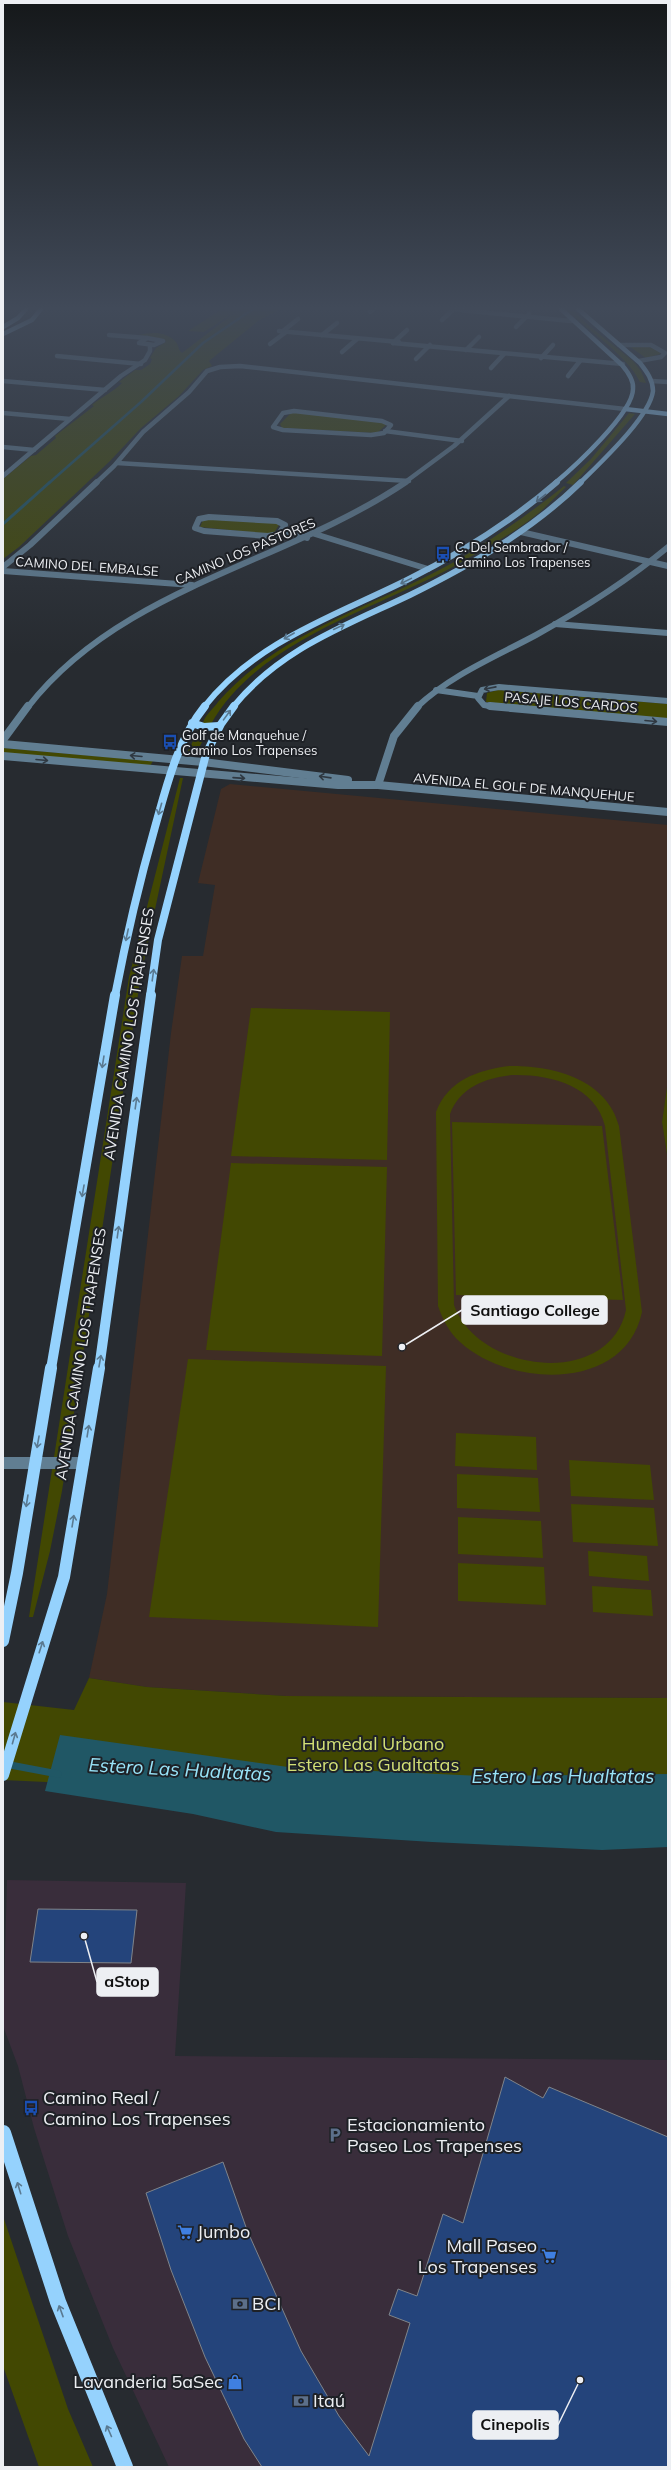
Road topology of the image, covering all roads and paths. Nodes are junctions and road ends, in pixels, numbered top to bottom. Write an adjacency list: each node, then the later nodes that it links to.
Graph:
1 (64, 424): 11 (street)
2 (152, 424): 12 (street)
3 (274, 424): 8 (street)
4 (390, 424): 8 (street)
5 (479, 424): 9 (street, CAMINO LOS PASTORES)
6 (612, 424): 15 (main road, AVENIDA CAMINO LOS TRAPENSES)
7 (634, 424): 16 (main road, AVENIDA CAMINO LOS TRAPENSES)
8 (385, 431): 9 (street)
9 (462, 441): 14 (street, CAMINO LOS PASTORES)
10 (3, 447): 11 (street)
11 (34, 450): 13 (street)
12 (117, 463): 14 (street); 24 (street)
13 (3, 476)
14 (409, 481): 19 (street, CAMINO LOS PASTORES)
15 (557, 484): 16 (main road); 25 (main road, AVENIDA CAMINO LOS TRAPENSES, one-way to 25)
16 (575, 490): 18 (main road, AVENIDA CAMINO LOS TRAPENSES)
17 (282, 530): 17 (street); 20 (street)
18 (521, 532): 22 (street); 35 (main road, AVENIDA CAMINO LOS TRAPENSES, one-way to 18)
19 (315, 534): 20 (street, CAMINO LOS PASTORES); 25 (street)
20 (307, 538): 27 (street, CAMINO LOS PASTORES)
21 (668, 547): 22 (street)
22 (649, 562): 23 (street); 28 (street)
23 (668, 566)
24 (3, 567)
25 (428, 570): 34 (main road, AVENIDA CAMINO LOS TRAPENSES, one-way to 34)
26 (3, 571): 27 (street, CAMINO DEL EMBALSE)
27 (194, 585): 36 (street, CAMINO LOS PASTORES)
28 (555, 624): 29 (street); 30 (street)
29 (668, 633)
30 (436, 690): 31 (street); 43 (street)
31 (478, 696): 32 (street, PASAJE LOS CARDOS, one-way to 31); 33 (street, PASAJE LOS CARDOS, one-way to 33)
32 (668, 701)
33 (668, 722)
34 (192, 723): 35 (main road); 39 (main road, AVENIDA CAMINO LOS TRAPENSES)
35 (219, 726): 40 (main road, AVENIDA CAMINO LOS TRAPENSES)
36 (3, 740)
37 (3, 744): 39 (street, AVENIDA EL GOLF DE MANQUEHUE, one-way to 37)
38 (3, 756): 41 (street, AVENIDA EL GOLF DE MANQUEHUE, one-way to 41)
39 (175, 760): 40 (street, AVENIDA EL GOLF DE MANQUEHUE); 41 (main road, AVENIDA CAMINO LOS TRAPENSES)
40 (203, 762): 42 (main road, AVENIDA CAMINO LOS TRAPENSES); 43 (street, AVENIDA EL GOLF DE MANQUEHUE, one-way to 40)
41 (171, 772): 42 (street, AVENIDA EL GOLF DE MANQUEHUE); 46 (main road, AVENIDA CAMINO LOS TRAPENSES, one-way to 46)
42 (200, 774): 43 (street, AVENIDA EL GOLF DE MANQUEHUE, one-way to 43); 47 (main road, AVENIDA CAMINO LOS TRAPENSES, one-way to 42)
43 (378, 786): 44 (street, AVENIDA EL GOLF DE MANQUEHUE)
44 (668, 812)
45 (3, 1463): 46 (street)
46 (34, 1463): 47 (street); 48 (main road, AVENIDA CAMINO LOS TRAPENSES, one-way to 48)
47 (83, 1463): 49 (main road, AVENIDA CAMINO LOS TRAPENSES, one-way to 47)
48 (3, 1642)
49 (3, 1775)
50 (3, 2133): 51 (main road, one-way to 50)
51 (125, 2467)

